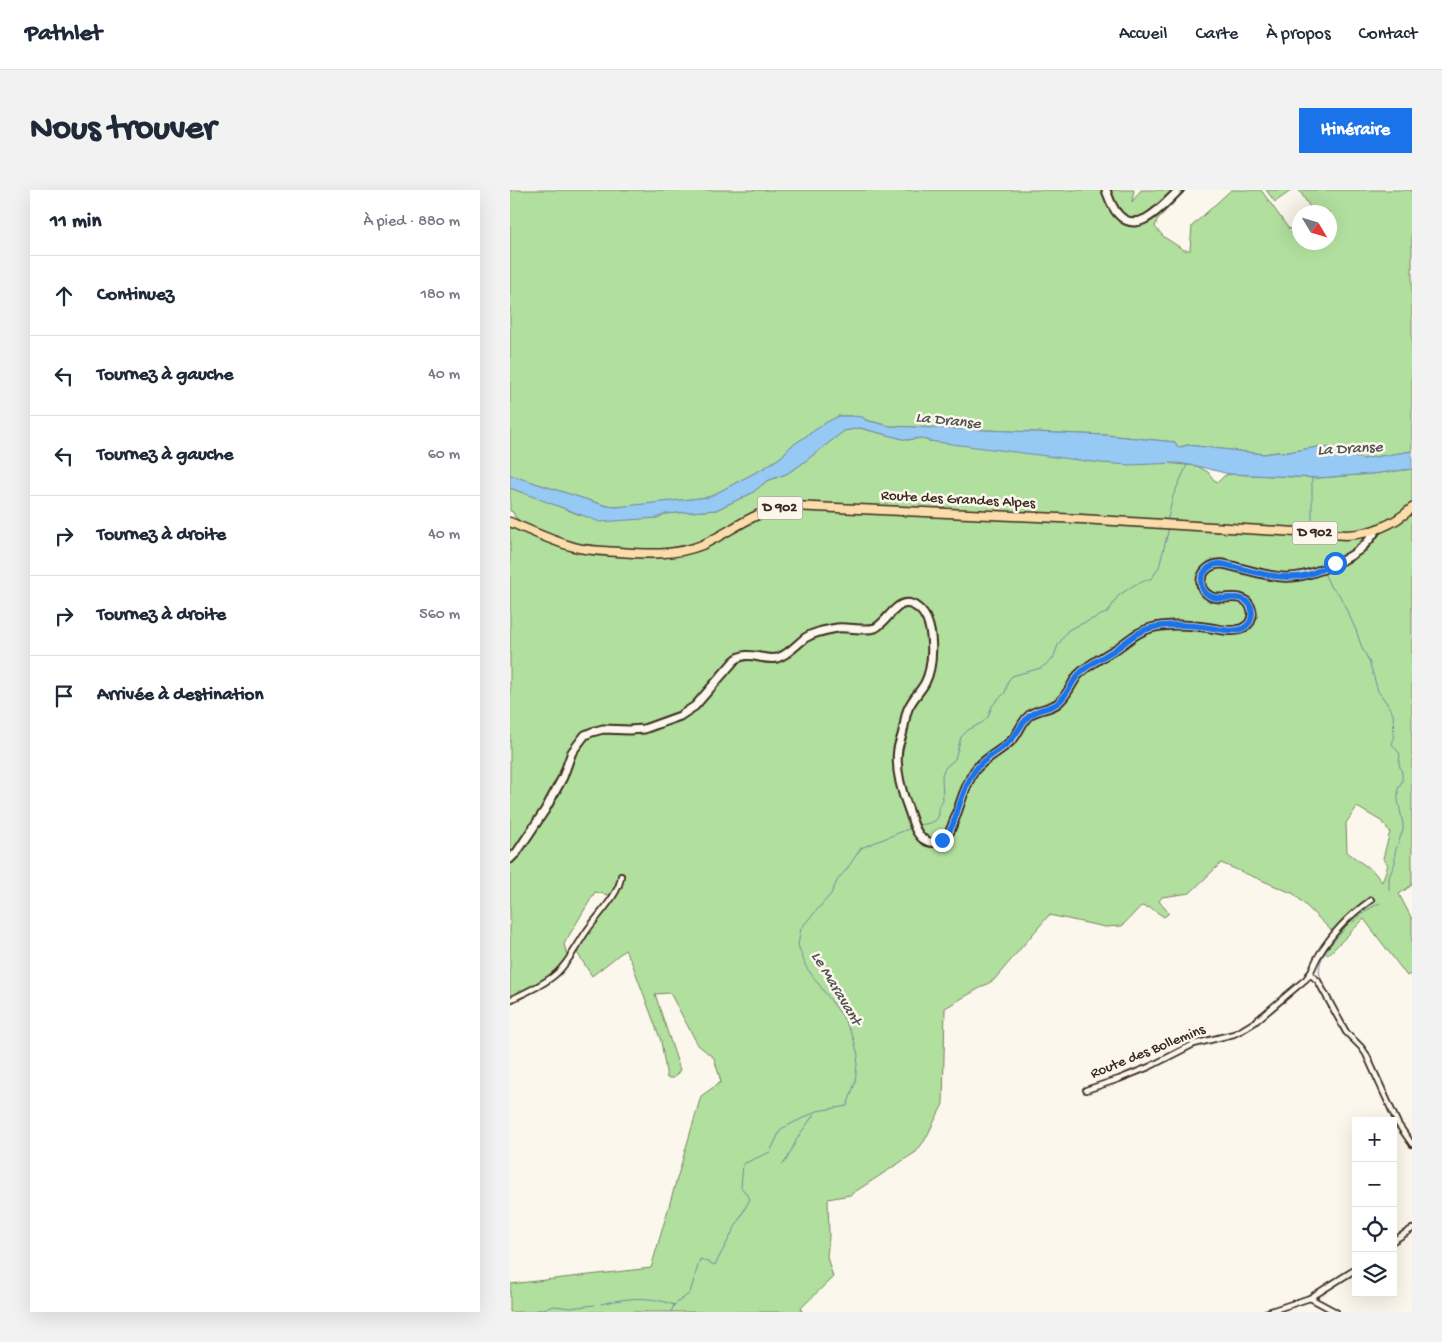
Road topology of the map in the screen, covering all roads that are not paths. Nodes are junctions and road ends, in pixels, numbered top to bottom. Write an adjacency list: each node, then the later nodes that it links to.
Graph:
1 (1106, 190): 2 (street)
2 (1178, 190)
3 (1412, 508): 5 (main road, Route des Grandes Alpes / D 902)
4 (510, 522): 6 (main road, Route des Grandes Alpes / D 902)
5 (1377, 530): 6 (main road, Route des Grandes Alpes / D 902); 7 (street)
6 (1353, 534): 7 (street)
7 (1360, 548): 8 (street)
8 (510, 858)
9 (621, 876): 12 (street)
10 (1371, 900): 11 (street, Route des Bollemins)
11 (1310, 974): 13 (street, Route des Bollemins); 14 (street)
12 (510, 1000)
13 (1086, 1090)
14 (1412, 1144)
15 (1412, 1229): 16 (street)
16 (1397, 1238)
17 (1352, 1272): 18 (street)
18 (1310, 1298): 19 (street); 20 (street)
19 (1268, 1312)
20 (1336, 1312)

